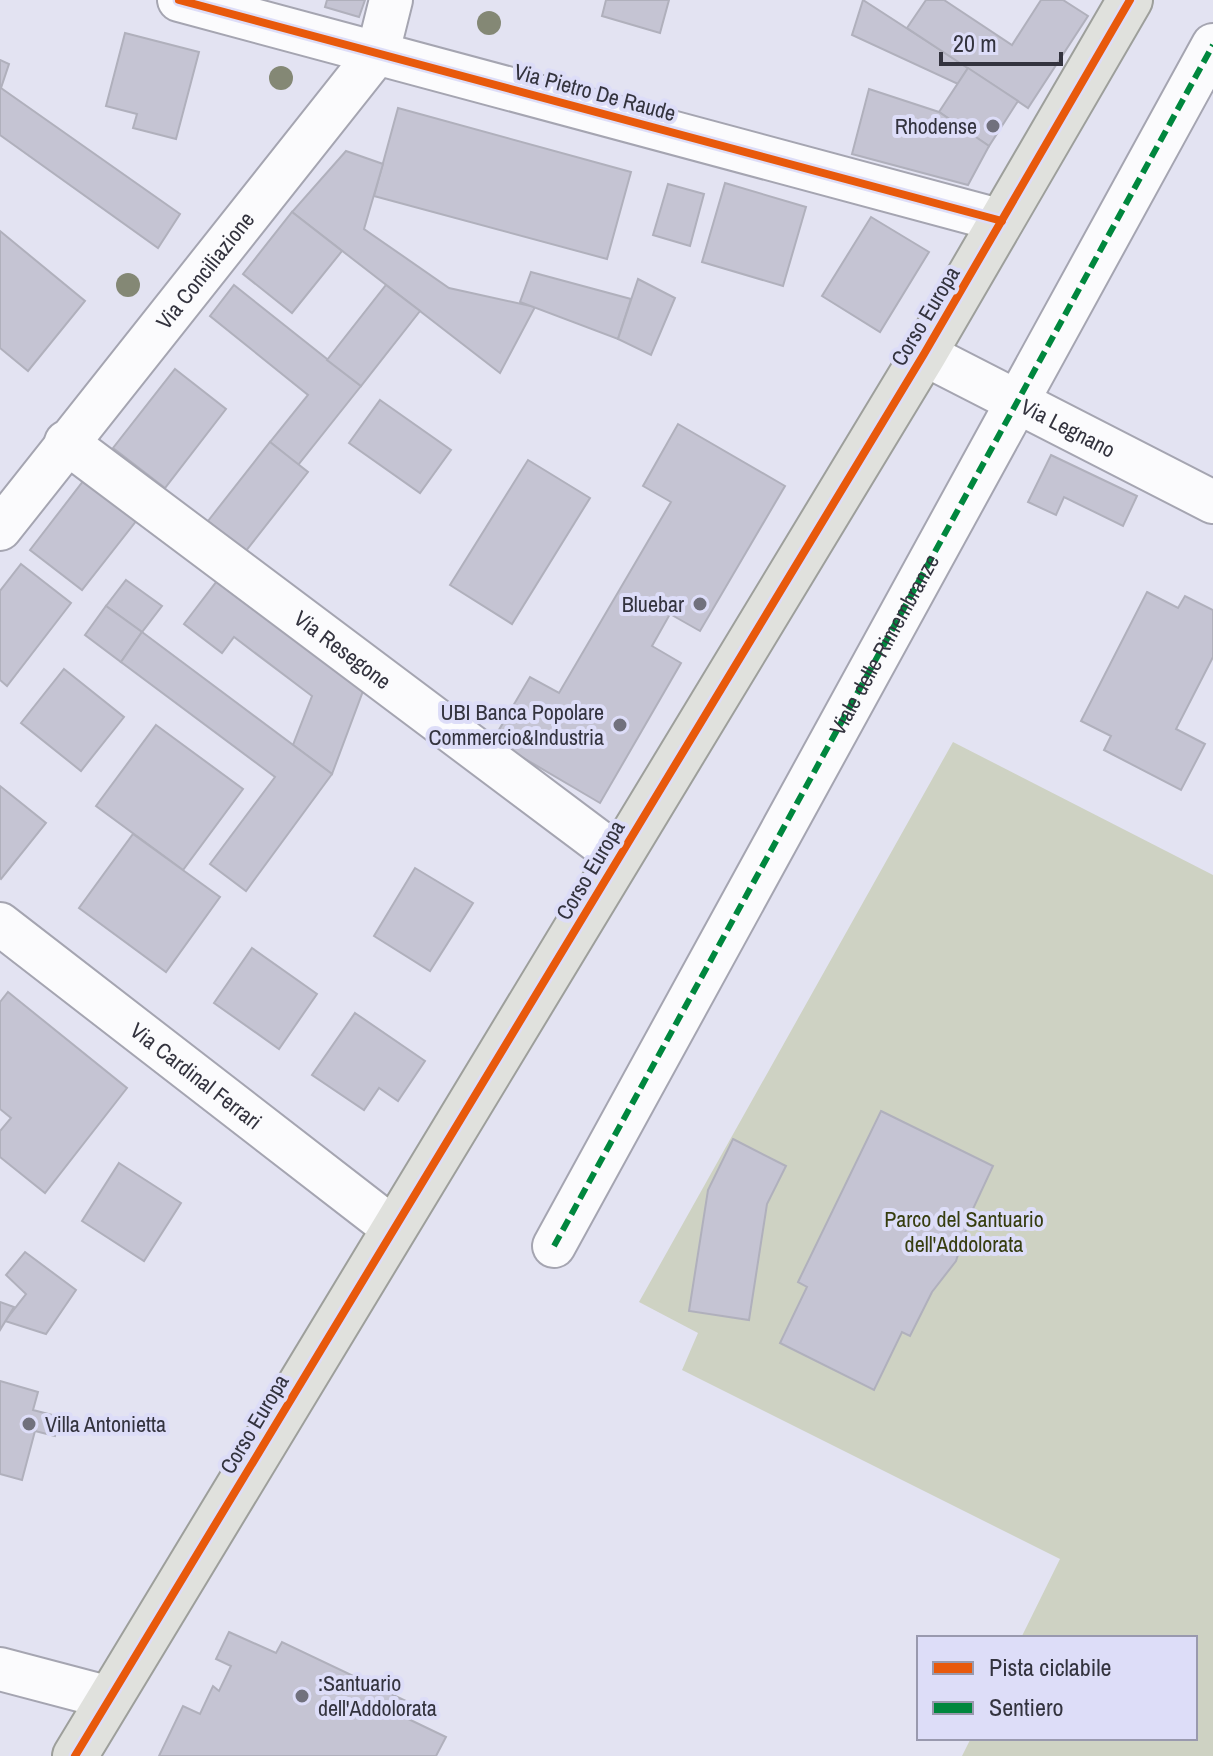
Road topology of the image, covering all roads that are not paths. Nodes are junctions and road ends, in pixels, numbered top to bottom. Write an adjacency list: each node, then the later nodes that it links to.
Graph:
1 (179, 0): 5 (street, Via Pietro De Raude)
2 (391, 0): 5 (street, Via Conciliazione)
3 (1130, 0): 6 (main road, Corso Europa)
4 (1213, 45): 8 (street, Viale delle Rimembranze)
5 (378, 52): 6 (street, Via Pietro De Raude); 9 (street, Via Conciliazione)
6 (1002, 221): 7 (main road, Corso Europa)
7 (924, 354): 8 (street, Via Legnano); 12 (main road, Corso Europa)
8 (1018, 404): 10 (street, Via Legnano); 15 (street, Viale delle Rimembranze)
9 (66, 442): 11 (street, Via Conciliazione); 12 (street, Via Resegone)
10 (1213, 502)
11 (0, 529)
12 (619, 857): 14 (main road, Corso Europa)
13 (0, 924): 14 (street, Via Cardinal Ferrari)
14 (394, 1229): 17 (main road, Corso Europa)
15 (554, 1246)
16 (0, 1669): 17 (street)
17 (110, 1698): 18 (main road, Corso Europa)
18 (75, 1756)

